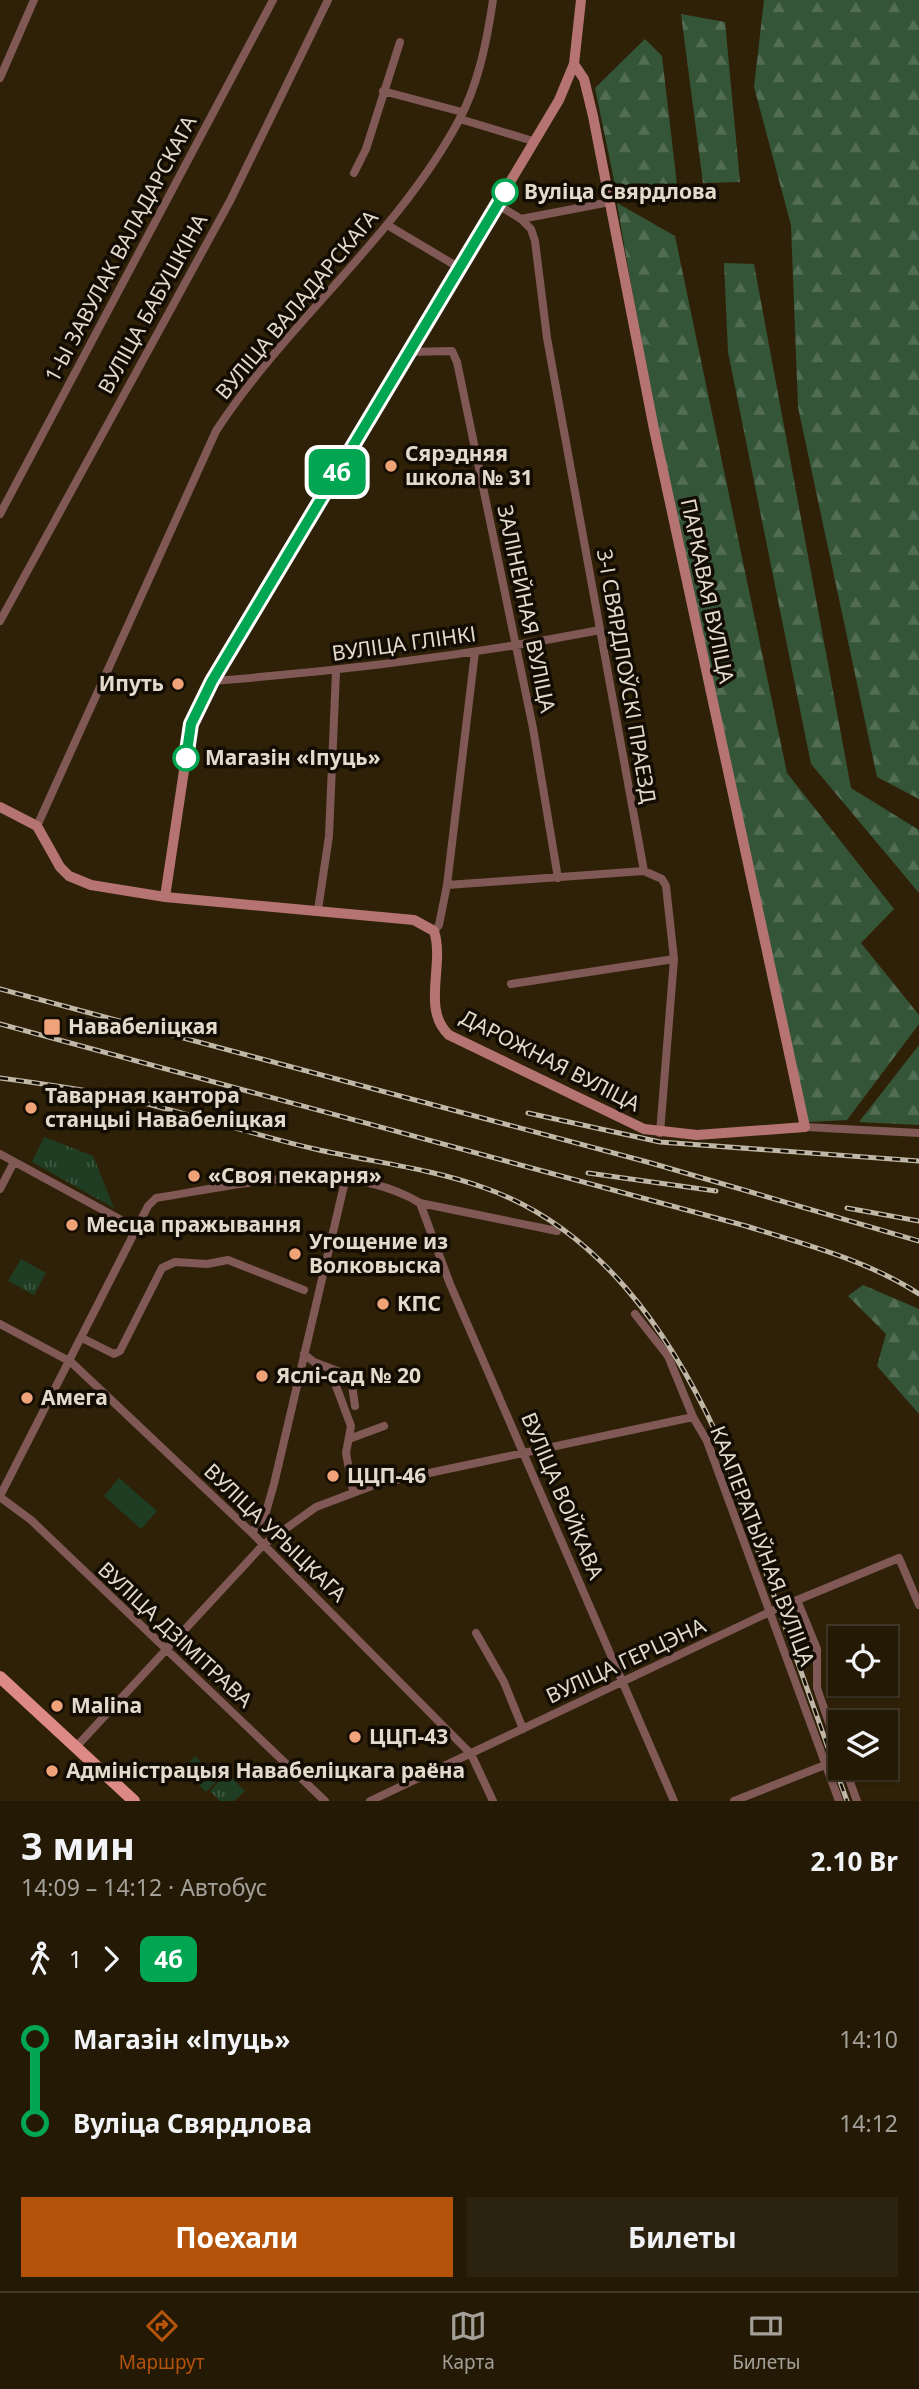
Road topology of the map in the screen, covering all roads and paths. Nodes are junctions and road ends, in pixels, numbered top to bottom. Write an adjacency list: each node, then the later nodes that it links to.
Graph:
1 (34, 0): 8 (street)
2 (273, 0): 19 (street, 1-Ы ЗАВУЛАК ВАЛАДАРСКАГА)
3 (328, 0): 20 (street, ВУЛІЦА БАБУШКІНА)
4 (493, 0): 10 (street, ВУЛІЦА ВАЛАДАРСКАГА)
5 (580, 0): 7 (street)
6 (400, 42): 9 (street)
7 (575, 64): 11 (street); 13 (street, ПАРКАВАЯ ВУЛІЦА)
8 (0, 78)
9 (383, 91): 10 (street); 12 (street)
10 (461, 115): 11 (street); 16 (street, ВУЛІЦА ВАЛАДАРСКАГА)
11 (533, 141): 14 (street)
12 (354, 173)
13 (610, 202): 15 (street); 36 (street, ПАРКАВАЯ ВУЛІЦА)
14 (498, 205): 15 (street); 17 (street)
15 (521, 219): 21 (street, 3-І СВЯРДЛОЎСКІ ПРАЕЗД)
16 (389, 226): 17 (street); 27 (street, ВУЛІЦА ВАЛАДАРСКАГА)
17 (458, 267): 18 (street)
18 (409, 352): 22 (street, ЗАЛІНЕЙНАЯ ВУЛІЦА); 25 (street)
19 (0, 514)
20 (1, 618)
21 (600, 630): 22 (street, ВУЛІЦА ГЛІНКІ); 28 (street, 3-І СВЯРДЛОЎСКІ ПРАЕЗД)
22 (515, 646): 23 (street, ВУЛІЦА ГЛІНКІ); 29 (street, ЗАЛІНЕЙНАЯ ВУЛІЦА)
23 (475, 652): 24 (street, ВУЛІЦА ГЛІНКІ); 30 (street)
24 (336, 672): 25 (street, ВУЛІЦА ГЛІНКІ); 32 (street)
25 (212, 681): 31 (street)
26 (0, 807): 27 (street)
27 (37, 826): 31 (street)
28 (644, 871): 29 (street); 34 (street)
29 (558, 878): 30 (street)
30 (447, 886): 33 (street)
31 (165, 897): 32 (street)
32 (318, 910): 33 (street)
33 (434, 931): 37 (street, ДАРОЖНАЯ ВУЛІЦА)
34 (674, 959): 35 (street); 37 (street)
35 (510, 984)
36 (805, 1127): 37 (street, ДАРОЖНАЯ ВУЛІЦА); 38 (street, ДАРОЖНАЯ ВУЛІЦА)
37 (660, 1133)
38 (919, 1133)
39 (0, 1154): 40 (street)
40 (14, 1162): 42 (street); 44 (street)
41 (345, 1181): 43 (street); 44 (street); 50 (street)
42 (0, 1189)
43 (420, 1203): 45 (street); 57 (street, ВУЛІЦА ВОЙКАВА)
44 (136, 1228): 49 (street)
45 (557, 1231)
46 (304, 1290): 49 (street)
47 (635, 1314): 54 (street, КААПЕРАТЫЎНАЯ ВУЛІЦА)
48 (0, 1324): 51 (street, ВУЛІЦА УРЫЦКАГА)
49 (82, 1338): 51 (street)
50 (304, 1354): 52 (street); 60 (street)
51 (71, 1362): 59 (street); 60 (street, ВУЛІЦА УРЫЦКАГА)
52 (340, 1373): 53 (street); 56 (street)
53 (355, 1406)
54 (693, 1417): 57 (street); 64 (street, КААПЕРАТЫЎНАЯ ВУЛІЦА)
55 (384, 1426): 56 (street)
56 (349, 1438): 58 (street)
57 (524, 1451): 58 (street); 68 (street, ВУЛІЦА ВОЙКАВА)
58 (353, 1491): 61 (street)
59 (0, 1496): 66 (street, ВУЛІЦА ДЗІМІТРАВА)
60 (252, 1533): 61 (street, ВУЛІЦА УРЫЦКАГА)
61 (263, 1545): 66 (street); 72 (street, ВУЛІЦА УРЫЦКАГА)
62 (797, 1600): 63 (street, ВУЛІЦА ГЕРЦЭНА); 64 (street, ВУЛІЦА ГЕРЦЭНА); 69 (street)
63 (919, 1605)
64 (770, 1612): 68 (street, ВУЛІЦА ГЕРЦЭНА); 73 (street, КААПЕРАТЫЎНАЯ ВУЛІЦА)
65 (476, 1633): 70 (street)
66 (168, 1650): 71 (street); 77 (street, ВУЛІЦА ДЗІМІТРАВА)
67 (0, 1677): 71 (main road)
68 (622, 1683): 70 (street, ВУЛІЦА ГЕРЦЭНА); 80 (street, ВУЛІЦА ВОЙКАВА)
69 (828, 1720)
70 (523, 1729): 72 (street, ВУЛІЦА ГЕРЦЭНА)
71 (76, 1747): 76 (main road)
72 (471, 1754): 78 (street, ВУЛІЦА ГЕРЦЭНА); 79 (street, ВУЛІЦА УРЫЦКАГА)
73 (825, 1765): 75 (street); 82 (street, КААПЕРАТЫЎНАЯ ВУЛІЦА)
74 (849, 1780): 83 (street)
75 (757, 1797): 81 (street)
76 (134, 1801)
77 (325, 1801)
78 (370, 1801)
79 (493, 1801)
80 (674, 1801)
81 (734, 1801)
82 (839, 1801)
83 (857, 1801)

